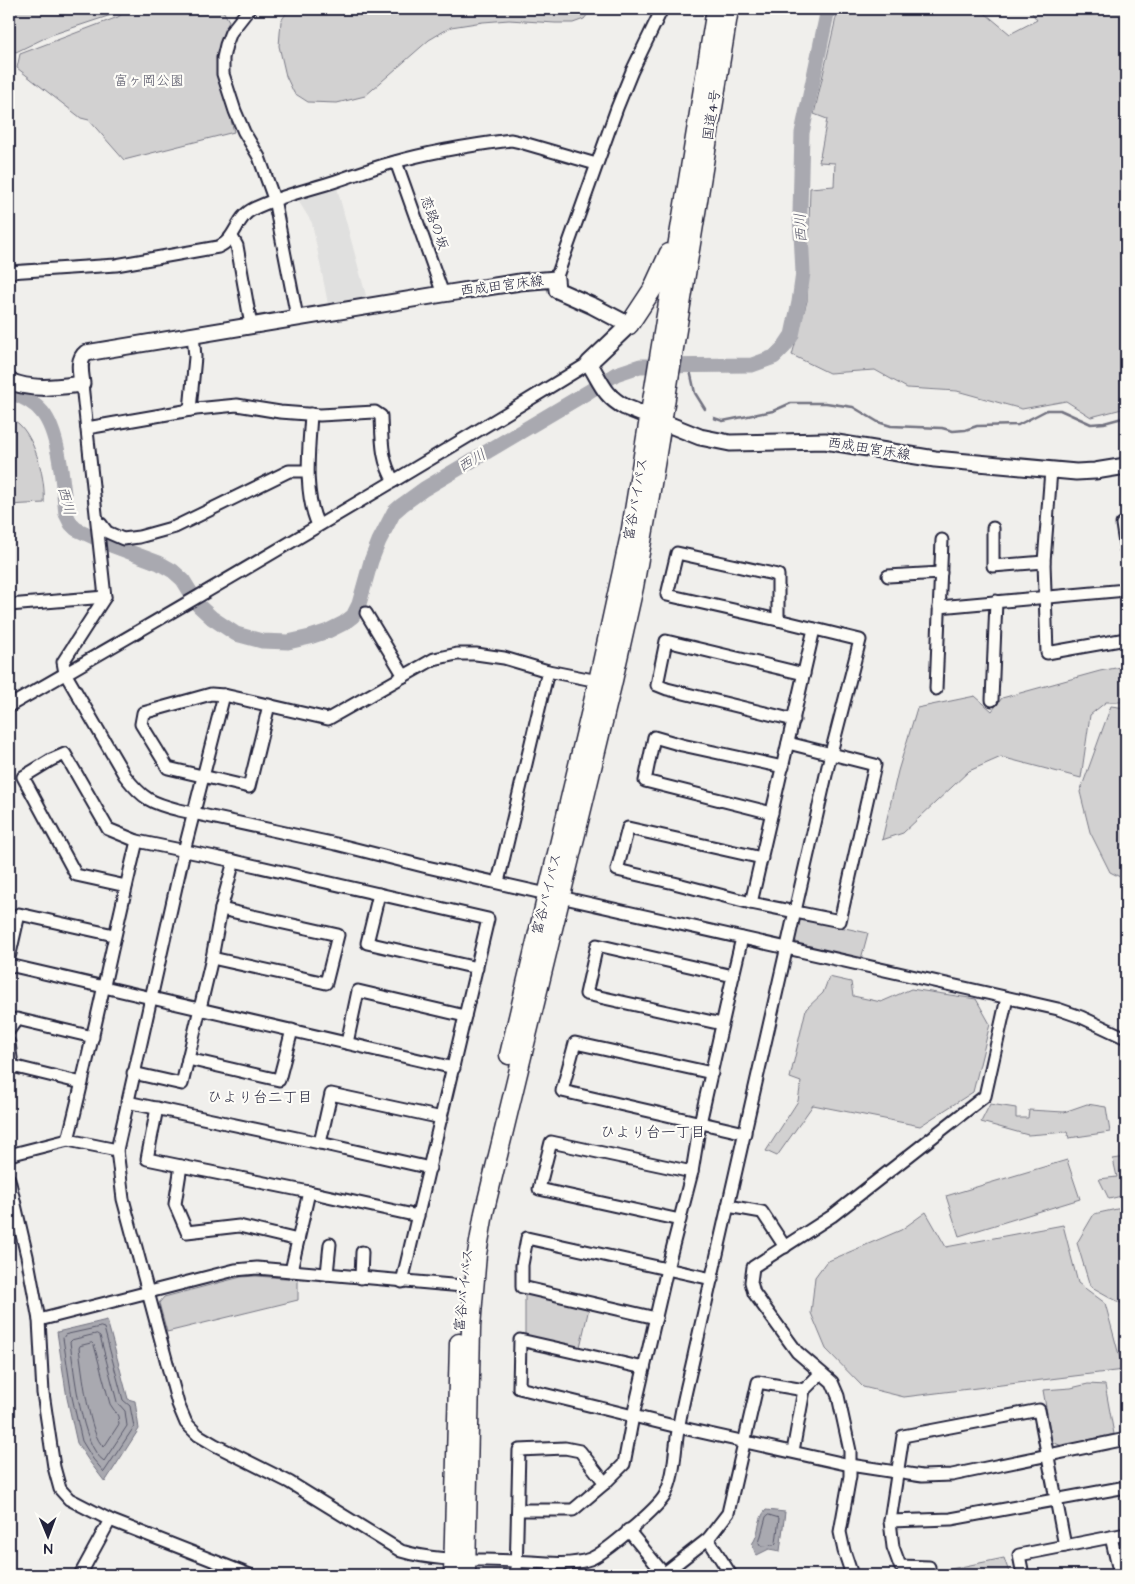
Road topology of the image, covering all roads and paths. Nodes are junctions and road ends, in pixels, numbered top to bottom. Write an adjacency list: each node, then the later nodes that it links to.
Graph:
1 (249, 9): 7 (street)
2 (662, 9): 6 (street)
3 (716, 9): 8 (highway, 国道4号)
4 (729, 9): 8 (highway, 国道4号)
5 (396, 162): 6 (street); 7 (street); 12 (street, 恋路の坂)
6 (596, 164): 11 (street)
7 (274, 199): 9 (street); 13 (street)
8 (689, 219): 15 (highway); 22 (highway, 富谷バイパス)
9 (232, 237): 10 (street); 14 (street)
10 (9, 272)
11 (556, 279): 12 (main road, 西成田宮床線); 15 (main road, 西成田宮床線)
12 (443, 294): 13 (main road, 西成田宮床線)
13 (298, 317): 14 (main road, 西成田宮床線)
14 (251, 325): 16 (main road, 西成田宮床線)
15 (629, 325): 17 (main road)
16 (193, 334): 19 (main road, 西成田宮床線); 20 (street)
17 (592, 367): 22 (main road, 西成田宮床線); 27 (street)
18 (9, 381): 19 (main road)
19 (82, 384): 23 (street)
20 (190, 410): 21 (street); 23 (street)
21 (312, 414): 26 (street); 27 (street)
22 (656, 419): 25 (main road, 西成田宮床線); 51 (highway, 富谷バイパス); 71 (highway, 富谷バイパス)
23 (87, 428): 30 (street)
24 (1126, 466): 25 (main road, 西成田宮床線)
25 (1051, 470): 34 (street)
26 (307, 471): 29 (street); 30 (street)
27 (394, 481): 29 (street)
28 (1122, 524): 33 (street)
29 (318, 525): 48 (street)
30 (98, 527): 38 (street)
31 (993, 528): 34 (street)
32 (942, 540): 35 (street)
33 (1126, 550)
34 (1044, 562): 39 (street)
35 (941, 573): 36 (street); 42 (street)
36 (888, 576)
37 (1126, 590): 39 (street)
38 (105, 597): 41 (street); 48 (street)
39 (1045, 597): 40 (street); 46 (street)
40 (996, 602): 42 (street); 54 (street)
41 (9, 606)
42 (939, 607): 52 (street)
43 (366, 613): 50 (street)
44 (778, 620): 44 (street); 45 (street)
45 (814, 630): 49 (street); 59 (street)
46 (1126, 639)
47 (548, 671): 50 (street); 51 (street); 68 (street)
48 (65, 673): 55 (street); 62 (street)
49 (804, 674): 57 (street); 57 (street)
50 (404, 676): 56 (street)
51 (598, 681): 71 (highway, 富谷バイパス)
52 (936, 689)
53 (224, 695): 56 (street); 61 (street); 61 (street)
54 (992, 700)
55 (9, 706)
56 (270, 706): 61 (street)
57 (794, 720): 58 (street)
58 (788, 743): 59 (street); 60 (street)
59 (831, 753): 74 (street); 74 (street)
60 (783, 767): 63 (street); 63 (street)
61 (203, 776): 62 (street)
62 (194, 813): 65 (street); 68 (street)
63 (772, 813): 66 (street)
64 (136, 841): 65 (street); 69 (street); 69 (street)
65 (184, 850): 67 (street); 85 (street)
66 (762, 858): 72 (street); 72 (street)
67 (234, 861): 70 (street); 73 (street)
68 (498, 882): 71 (street)
69 (126, 886): 75 (street)
70 (379, 894): 81 (street); 81 (street)
71 (554, 894): 76 (street); 127 (highway, 富谷バイパス); 154 (highway, 富谷バイパス)
72 (752, 903): 74 (street)
73 (221, 909): 79 (street); 79 (street)
74 (796, 912): 77 (street)
75 (114, 935): 78 (street); 83 (street)
76 (742, 938): 77 (street); 82 (street)
77 (787, 947): 84 (street); 104 (street)
78 (9, 958)
79 (212, 958): 86 (street)
80 (9, 965): 83 (street)
81 (477, 968): 87 (street)
82 (733, 976): 88 (street); 88 (street)
83 (103, 987): 85 (street); 91 (street)
84 (1007, 998): 92 (street); 119 (street)
85 (150, 999): 86 (street); 97 (street)
86 (199, 1009): 90 (street); 95 (street)
87 (466, 1016): 94 (street); 96 (street)
88 (722, 1024): 98 (street)
89 (9, 1030): 91 (street)
90 (292, 1030): 94 (street); 95 (street)
91 (93, 1037): 99 (street)
92 (1126, 1038)
93 (9, 1043): 99 (street)
94 (346, 1043): 96 (street)
95 (188, 1059): 97 (street)
96 (454, 1068): 102 (street)
97 (133, 1073): 100 (street)
98 (712, 1073): 103 (street); 103 (street)
99 (82, 1083): 105 (street)
100 (127, 1102): 101 (street); 107 (street)
101 (157, 1108): 106 (street); 109 (street)
102 (442, 1118): 106 (street); 110 (street)
103 (700, 1123): 104 (street); 111 (street)
104 (745, 1133): 114 (street)
105 (68, 1140): 107 (street); 108 (street)
106 (320, 1143): 110 (street)
107 (116, 1150): 128 (street)
108 (9, 1155)
109 (181, 1166): 113 (street); 117 (street)
110 (430, 1168): 115 (street)
111 (692, 1172): 116 (street); 116 (street)
112 (9, 1180): 130 (street)
113 (309, 1192): 115 (street); 117 (street)
114 (728, 1206): 119 (street); 125 (street)
115 (418, 1216): 126 (street)
116 (680, 1220): 121 (street)
117 (298, 1240): 122 (street)
118 (330, 1244): 123 (street)
119 (785, 1247): 132 (street)
120 (362, 1252): 124 (street)
121 (667, 1269): 125 (street); 129 (street); 129 (street)
122 (290, 1271): 123 (street); 128 (street)
123 (327, 1274): 124 (street)
124 (361, 1278): 126 (street)
125 (712, 1279): 135 (street)
126 (402, 1282): 127 (street)
127 (463, 1286): 154 (highway, 富谷バイパス)
128 (148, 1292): 130 (street); 154 (street)
129 (656, 1318): 131 (street)
130 (39, 1320): 146 (street)
131 (644, 1368): 134 (street); 134 (street)
132 (821, 1373): 133 (street); 140 (street)
133 (804, 1390): 137 (street); 138 (street)
134 (633, 1416): 135 (street); 142 (street)
135 (678, 1427): 137 (street); 148 (street)
136 (1126, 1439): 139 (street)
137 (743, 1441): 138 (street); 151 (street)
138 (793, 1451): 140 (street)
139 (1048, 1454): 141 (street); 141 (street); 144 (street)
140 (850, 1465): 141 (street); 160 (street)
141 (898, 1471): 147 (street)
142 (605, 1483): 145 (street); 145 (street)
143 (1126, 1487): 144 (street)
144 (1056, 1500): 147 (street); 152 (street)
145 (519, 1510): 153 (street)
146 (110, 1520): 155 (street); 156 (street)
147 (890, 1521): 161 (street)
148 (628, 1530): 153 (street); 158 (street)
149 (1126, 1534): 150 (street)
150 (1111, 1537): 152 (street); 163 (street)
151 (708, 1539): 158 (street); 159 (street)
152 (1065, 1546): 162 (street)
153 (516, 1561): 154 (street); 157 (street)
154 (460, 1567)
155 (80, 1575)
156 (250, 1575)
157 (516, 1575)
158 (663, 1575)
159 (731, 1575)
160 (852, 1575)
161 (926, 1575)
162 (1023, 1575)
163 (1120, 1575)

